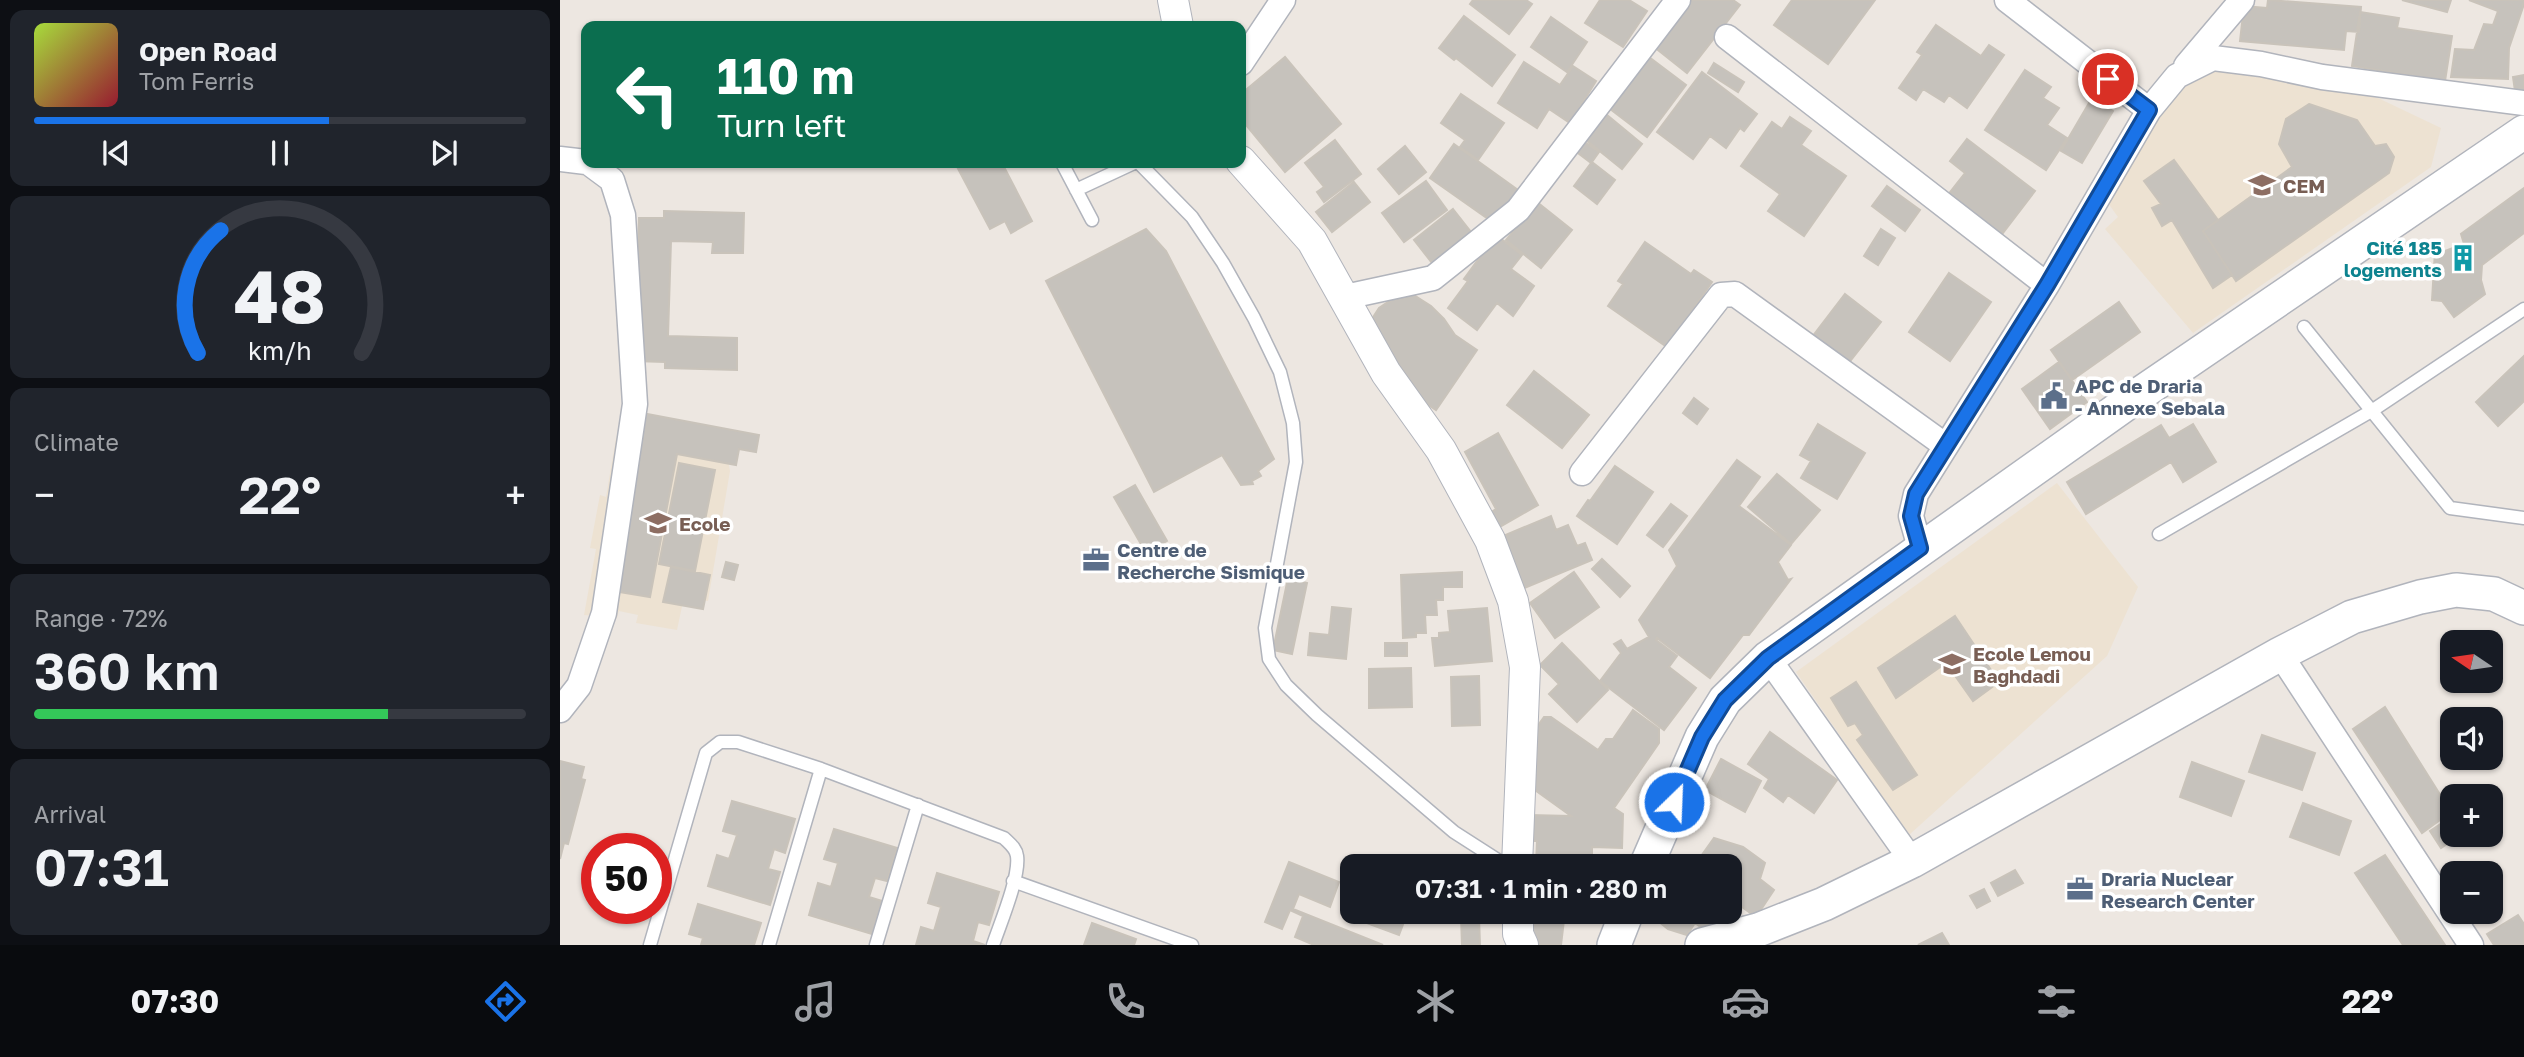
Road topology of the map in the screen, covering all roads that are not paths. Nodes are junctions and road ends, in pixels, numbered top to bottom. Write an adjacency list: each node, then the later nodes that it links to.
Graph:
1 (1173, 0): 6 (street)
2 (1283, 0): 8 (street)
3 (1678, 0): 23 (street)
4 (2007, 0): 11 (street)
5 (2242, 0): 9 (street)
6 (1177, 21)
7 (1727, 37): 22 (street)
8 (1246, 55)
9 (2177, 76): 10 (street); 11 (street)
10 (2524, 103)
11 (2149, 110): 22 (street)
12 (2524, 132): 31 (main road)
13 (560, 159): 14 (street)
14 (581, 161)
15 (1246, 167): 23 (street)
16 (595, 168): 35 (street)
17 (1065, 168): 20 (lane)
18 (1125, 168): 20 (lane)
19 (1141, 168): 38 (lane)
20 (1076, 190): 21 (lane)
21 (1093, 220)
22 (2047, 285): 27 (street)
23 (1345, 297): 39 (street)
24 (2524, 309): 26 (lane)
25 (2304, 327): 26 (lane)
26 (2373, 410): 29 (lane); 30 (lane)
27 (1946, 446): 28 (street); 31 (street)
28 (1582, 473)
29 (2524, 518)
30 (2159, 534)
31 (1920, 548): 34 (main road)
32 (2524, 608): 33 (main road)
33 (2280, 654): 41 (main road); 53 (street)
34 (1768, 658): 40 (main road); 41 (street)
35 (560, 710)
36 (821, 769): 37 (lane); 45 (lane); 46 (lane)
37 (918, 805): 42 (lane); 47 (lane)
38 (1488, 854)
39 (1517, 854)
40 (1651, 854)
41 (1912, 861): 52 (main road)
42 (1013, 881): 48 (lane); 49 (lane)
43 (1518, 924): 50 (street)
44 (1622, 924): 51 (main road)
45 (650, 945)
46 (769, 945)
47 (876, 945)
48 (993, 945)
49 (1192, 945)
50 (1523, 945)
51 (1614, 945)
52 (1702, 945)
53 (2471, 945)

